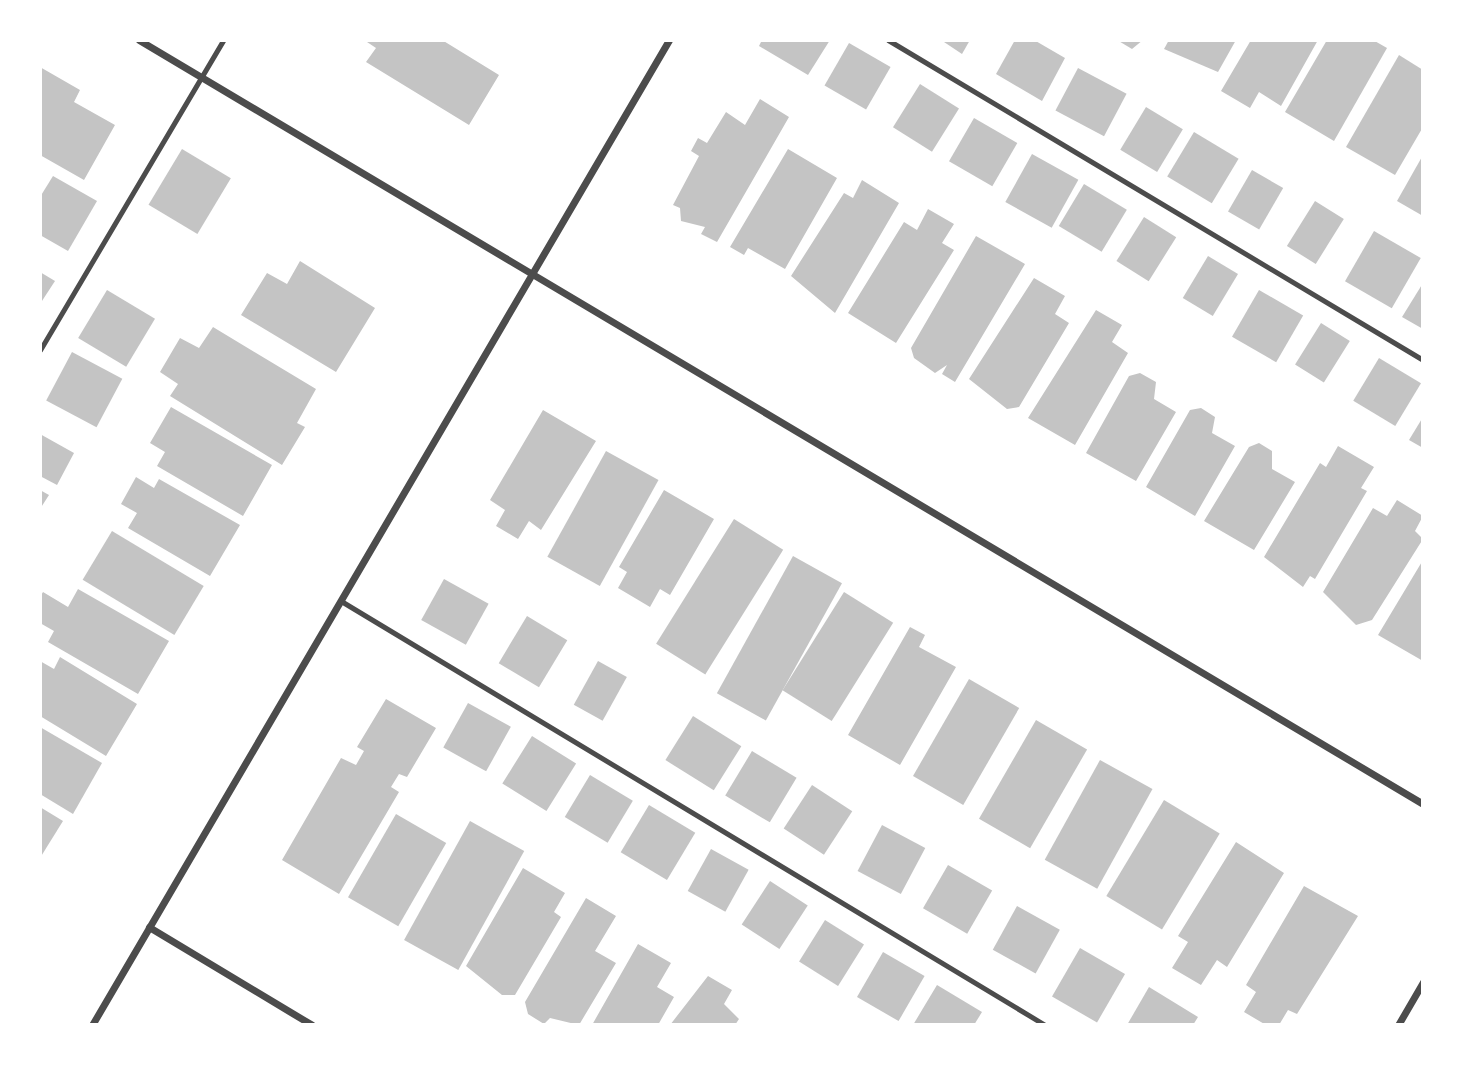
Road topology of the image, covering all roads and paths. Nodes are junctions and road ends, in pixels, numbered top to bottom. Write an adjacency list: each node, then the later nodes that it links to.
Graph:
1 (139, 40): 5 (street)
2 (223, 40): 5 (lane)
3 (669, 40): 6 (street)
4 (888, 40): 8 (lane)
5 (201, 77): 6 (street); 7 (lane)
6 (532, 274): 9 (street); 10 (street)
7 (40, 350)
8 (1423, 360)
9 (341, 601): 11 (street); 15 (lane)
10 (1423, 804)
11 (149, 927): 13 (street); 14 (street)
12 (1423, 982): 16 (street)
13 (92, 1025)
14 (312, 1025)
15 (1045, 1025)
16 (1398, 1025)

